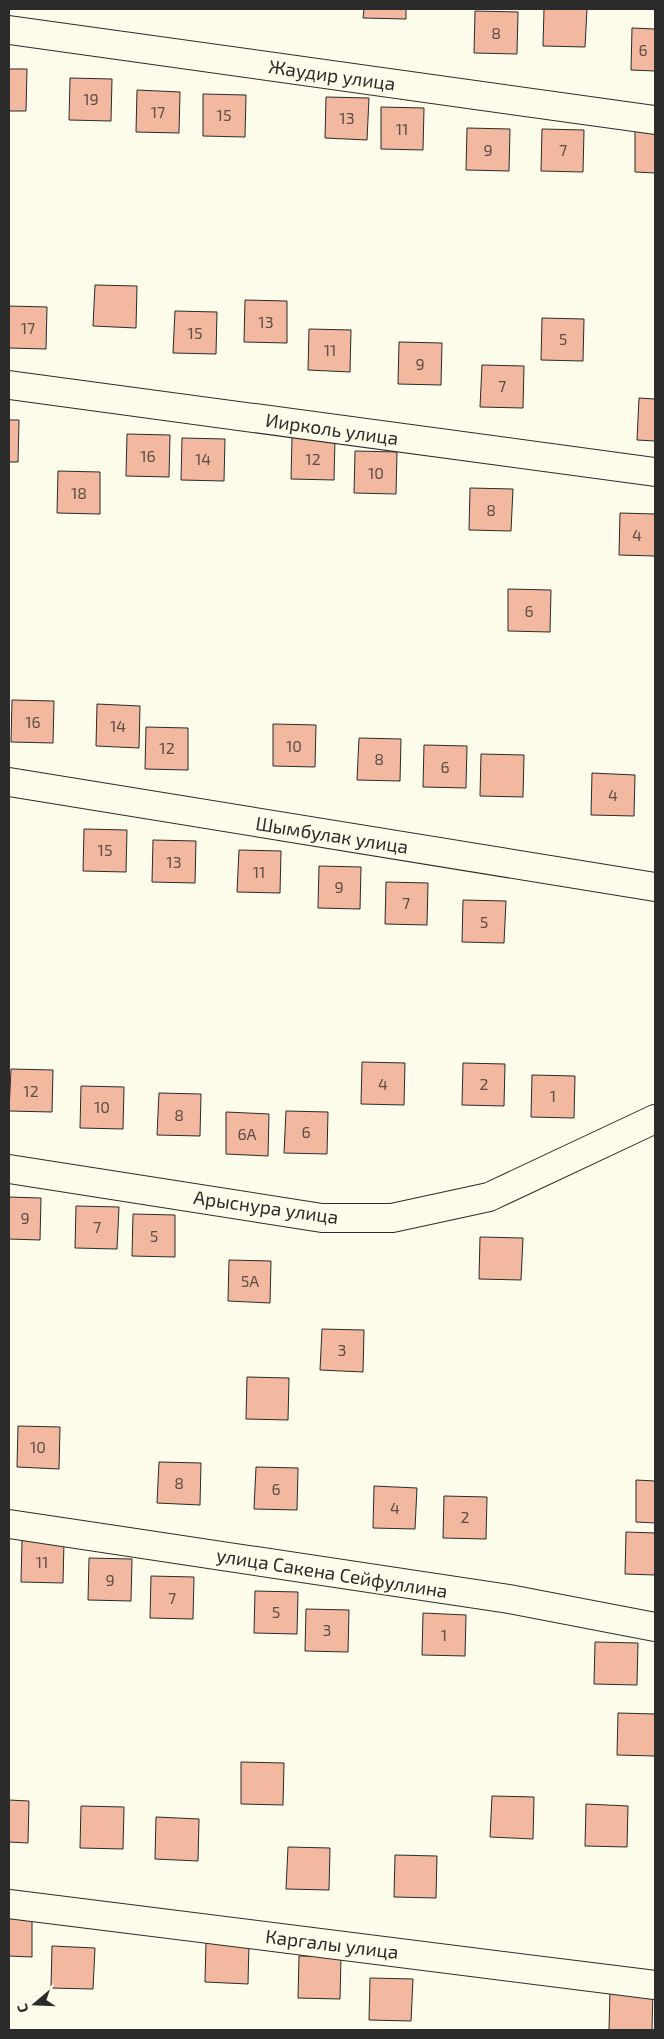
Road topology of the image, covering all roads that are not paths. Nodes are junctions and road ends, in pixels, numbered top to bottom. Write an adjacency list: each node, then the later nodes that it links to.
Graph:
1 (9, 30): 2 (street, Жаудир улица)
2 (655, 120)
3 (9, 385): 4 (street, Иирколь улица)
4 (655, 472)
5 (9, 782): 6 (street, Шымбулак улица)
6 (655, 887)
7 (655, 1119): 8 (street, Арыснура улица)
8 (9, 1169)
9 (9, 1524): 10 (street, улица Сакена Сейфуллина)
10 (655, 1627)
11 (9, 1904): 12 (street, Каргалы улица)
12 (655, 1984)

